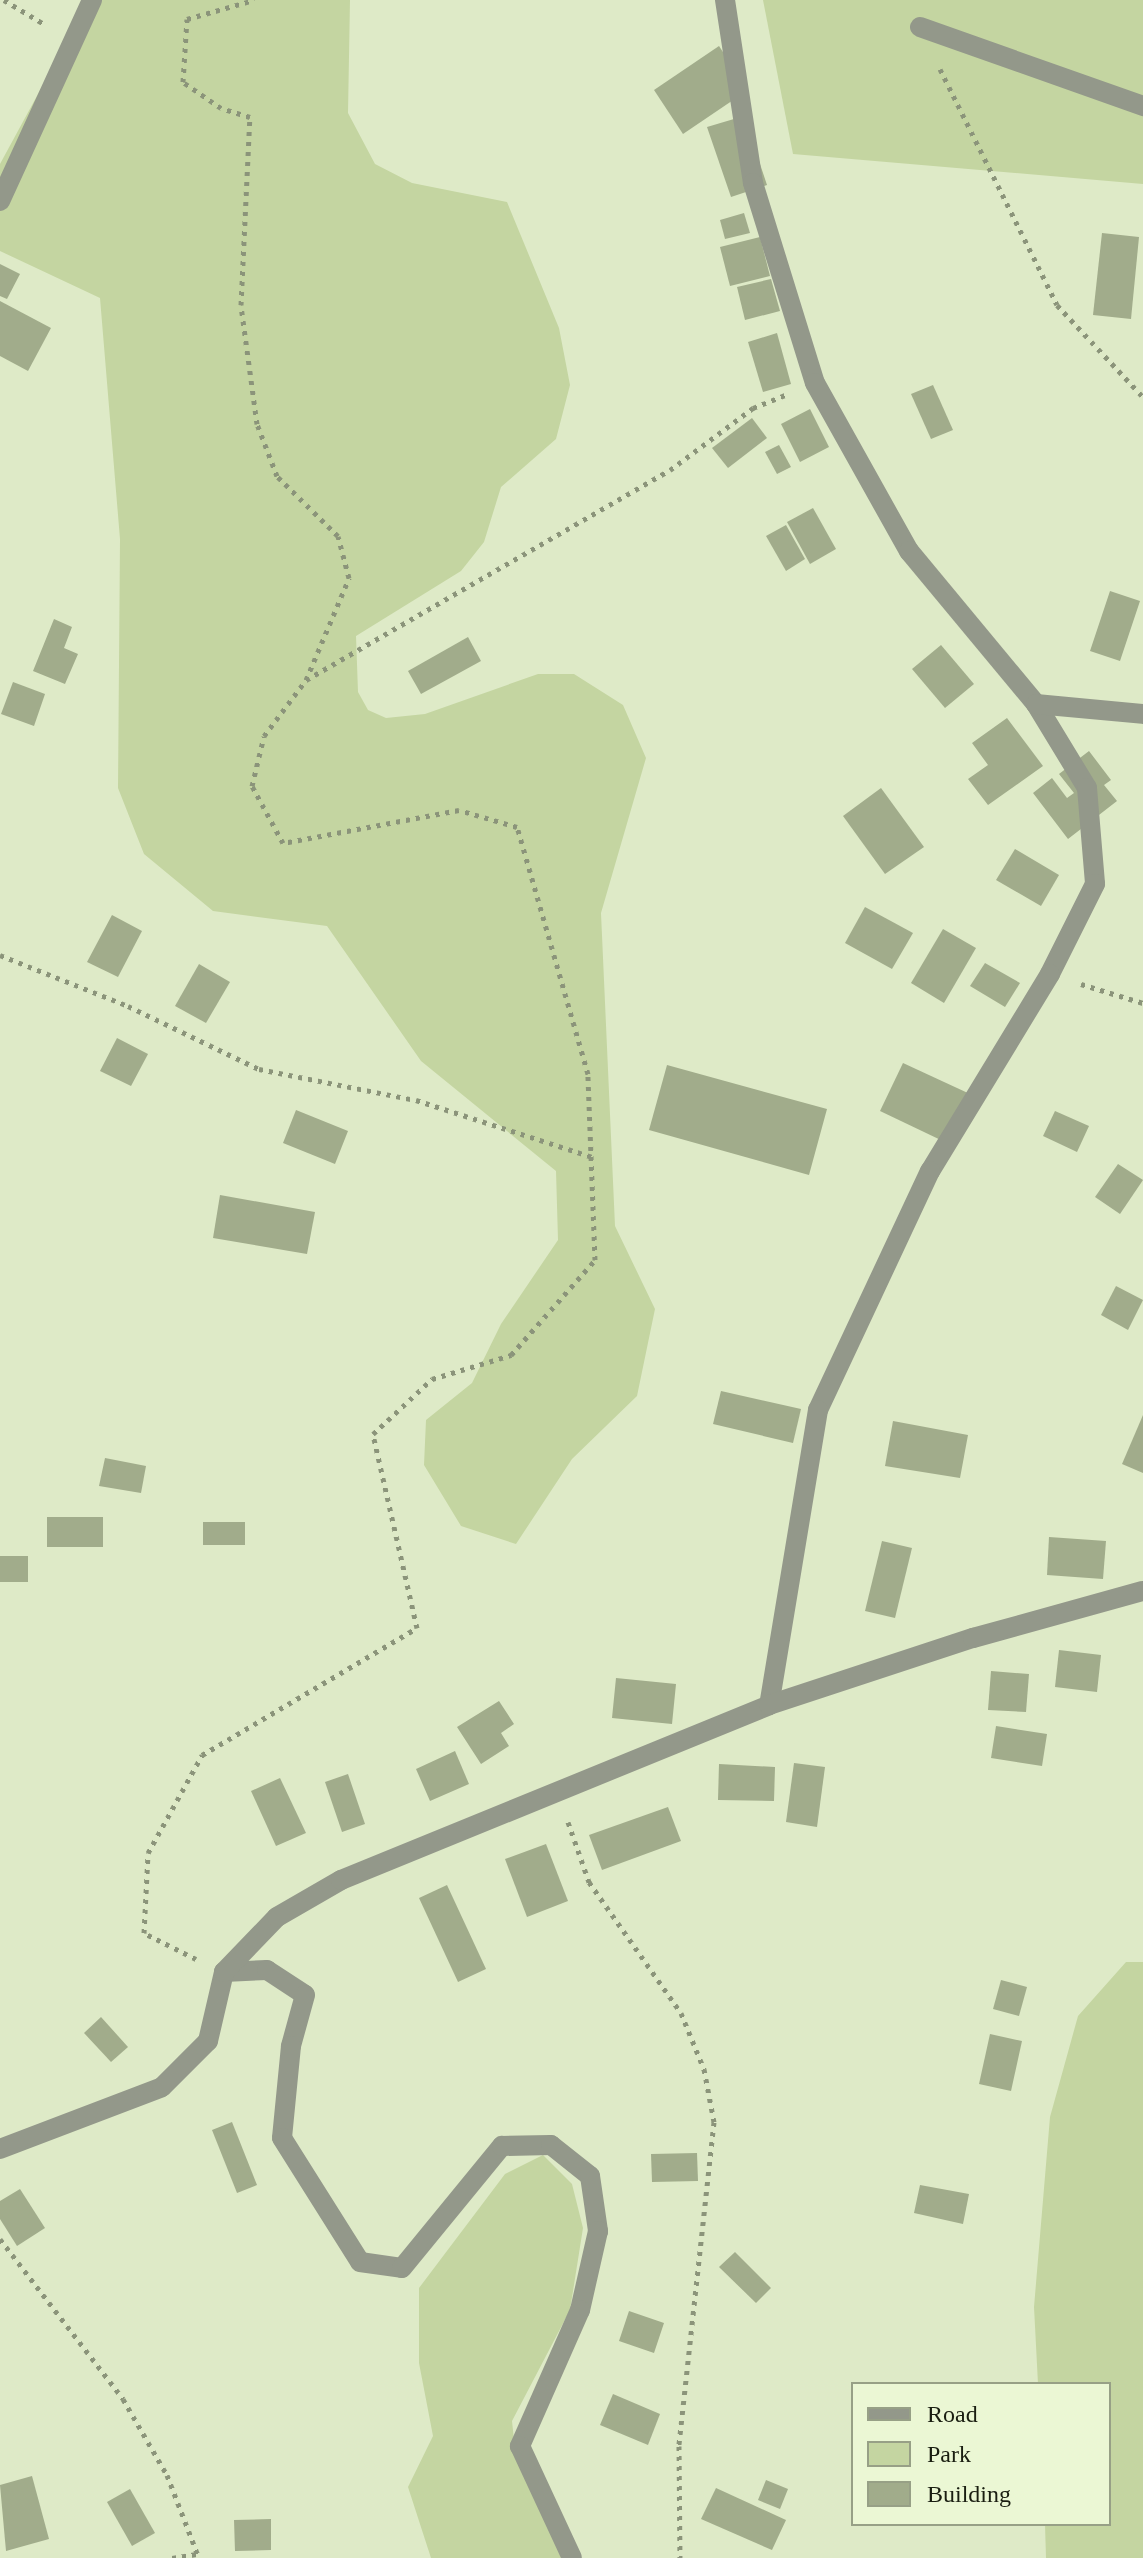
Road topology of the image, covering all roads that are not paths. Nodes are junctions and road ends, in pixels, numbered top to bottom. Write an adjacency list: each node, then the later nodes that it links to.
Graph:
1 (92, 0): 5 (street)
2 (725, 0): 6 (street)
3 (920, 27): 4 (street)
4 (1143, 106)
5 (0, 201)
6 (1036, 704): 7 (street); 9 (street)
7 (1143, 714)
8 (1143, 1591): 9 (street)
9 (769, 1705): 10 (street)
10 (224, 1972): 11 (street); 12 (street)
11 (0, 2149)
12 (572, 2558)

